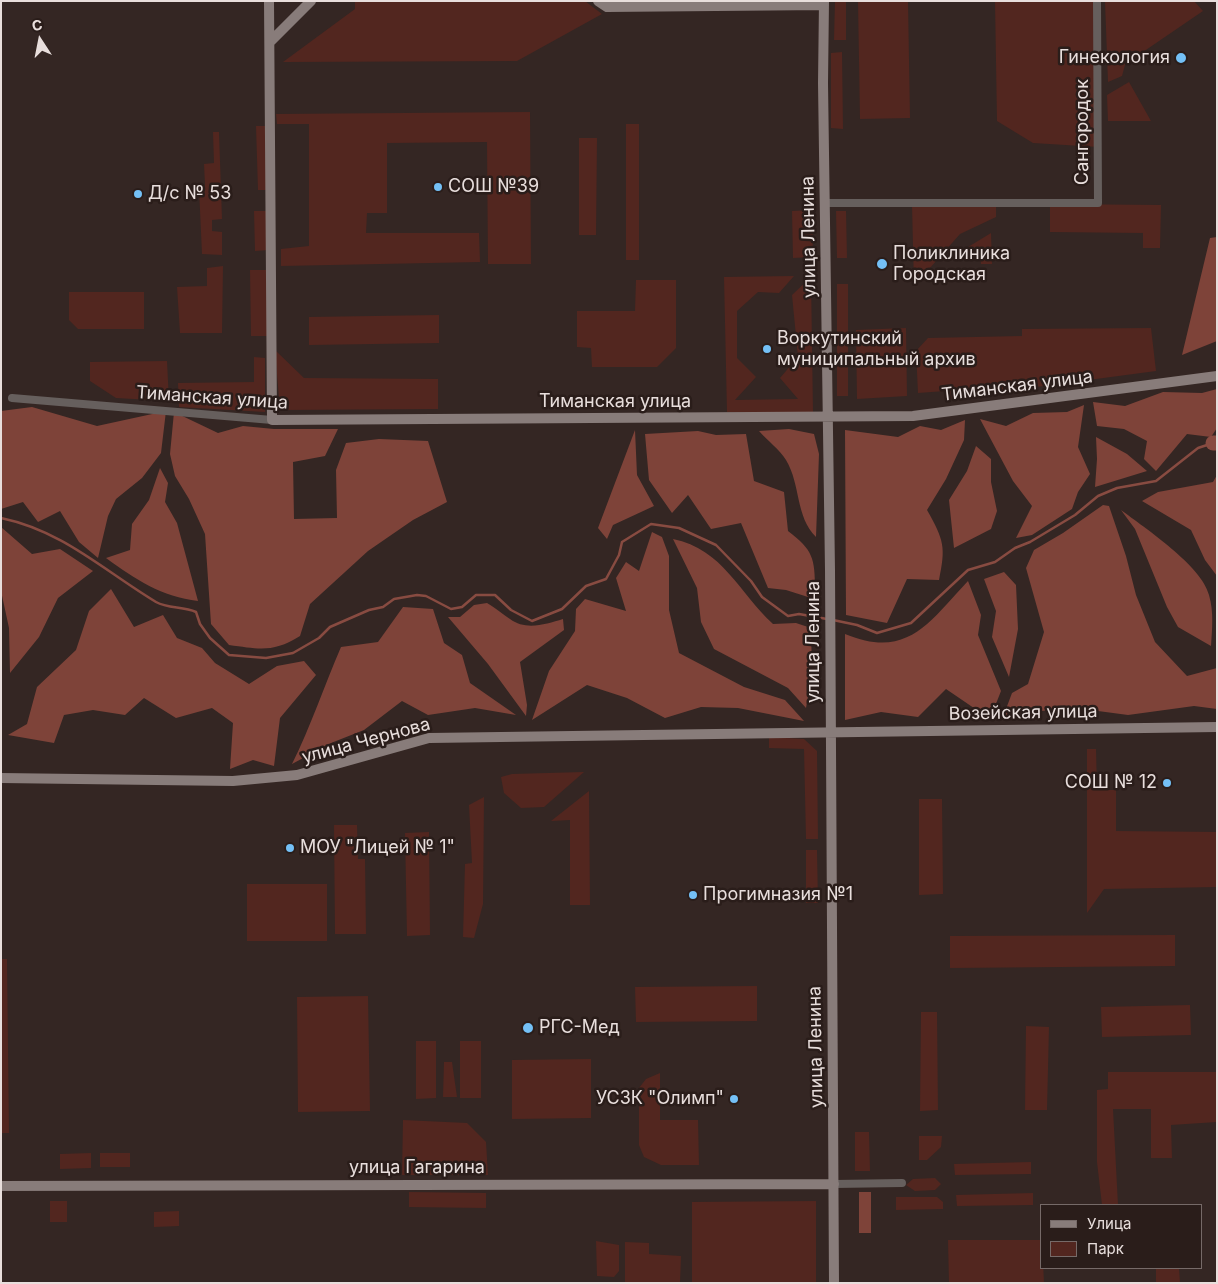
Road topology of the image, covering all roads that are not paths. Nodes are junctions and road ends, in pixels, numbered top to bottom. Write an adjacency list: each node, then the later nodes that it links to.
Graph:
1 (270, 1): 6 (main road)
2 (310, 1): 6 (main road)
3 (598, 1): 5 (main road)
4 (1097, 1): 7 (street, Сангородок)
5 (824, 3): 7 (main road, улица Ленина)
6 (270, 42): 11 (main road)
7 (824, 203): 10 (main road, улица Ленина)
8 (1217, 376): 10 (main road, Тиманская улица)
9 (12, 398): 11 (street, Тиманская улица)
10 (828, 416): 11 (main road, Тиманская улица); 13 (main road, улица Ленина)
11 (272, 420)
12 (1217, 727): 13 (main road, Возейская улица)
13 (830, 732): 14 (main road, улица Чернова); 16 (main road, улица Ленина)
14 (1, 778)
15 (902, 1183): 16 (street)
16 (834, 1184): 17 (main road, улица Гагарина); 18 (main road, улица Ленина)
17 (1, 1186)
18 (834, 1283)

